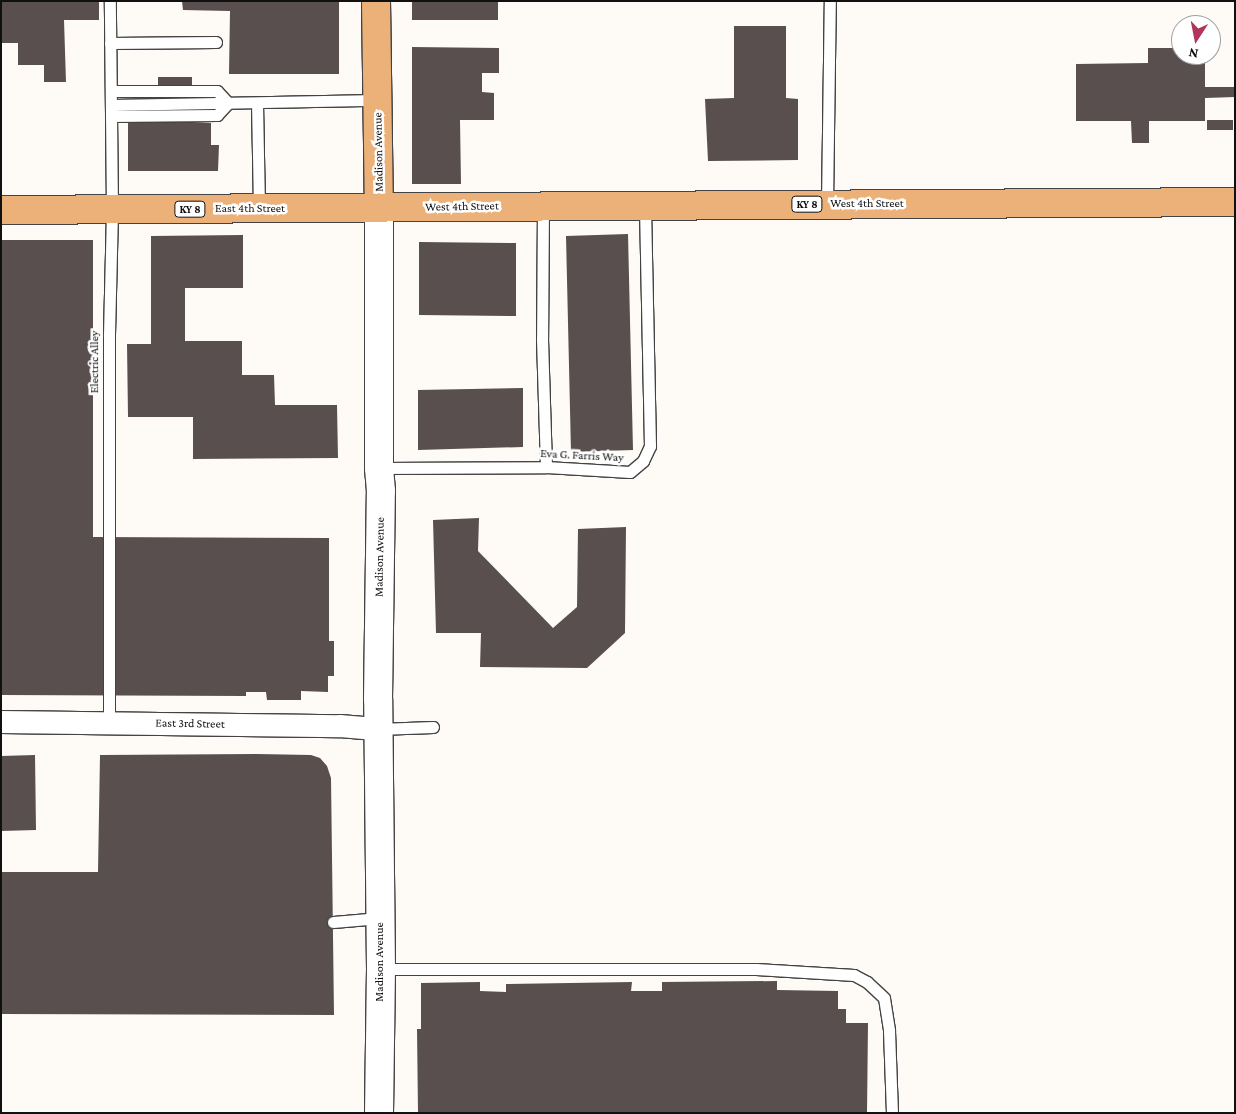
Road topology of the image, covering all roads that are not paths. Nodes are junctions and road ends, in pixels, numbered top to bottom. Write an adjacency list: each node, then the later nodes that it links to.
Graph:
1 (110, 1): 5 (lane, Electric Alley)
2 (376, 1): 7 (main road, Madison Avenue)
3 (830, 5): 12 (lane)
4 (216, 42): 5 (lane)
5 (110, 43): 6 (lane, Electric Alley)
6 (111, 91): 8 (lane); 10 (lane, Electric Alley)
7 (378, 100): 9 (lane); 16 (main road, Madison Avenue)
8 (228, 103): 9 (lane); 10 (lane)
9 (257, 104): 15 (lane)
10 (111, 110): 17 (lane, Electric Alley)
11 (1235, 202): 12 (main road, West 4th Street / KY 8)
12 (827, 204): 13 (main road, West 4th Street / KY 8)
13 (646, 205): 14 (main road, West 4th Street / KY 8); 19 (lane, Eva G. Farris Way)
14 (543, 206): 16 (main road, West 4th Street / KY 8); 19 (lane)
15 (259, 208): 16 (main road, East 4th Street / KY 8); 17 (main road, East 4th Street / KY 8)
16 (379, 208): 20 (street, Madison Avenue)
17 (112, 209): 18 (main road, East 4th Street / KY 8); 22 (lane, Electric Alley)
18 (1, 210)
19 (546, 467): 20 (lane, Eva G. Farris Way)
20 (379, 468): 24 (street, Madison Avenue)
21 (1, 722): 22 (street, East 3rd Street)
22 (109, 723): 24 (street, East 3rd Street)
23 (433, 727): 24 (lane)
24 (378, 728): 25 (street, Madison Avenue)
25 (380, 918): 26 (lane); 27 (street, Madison Avenue)
26 (333, 922)
27 (381, 969): 28 (street, Madison Avenue); 29 (lane)
28 (379, 1113)
29 (892, 1113)

